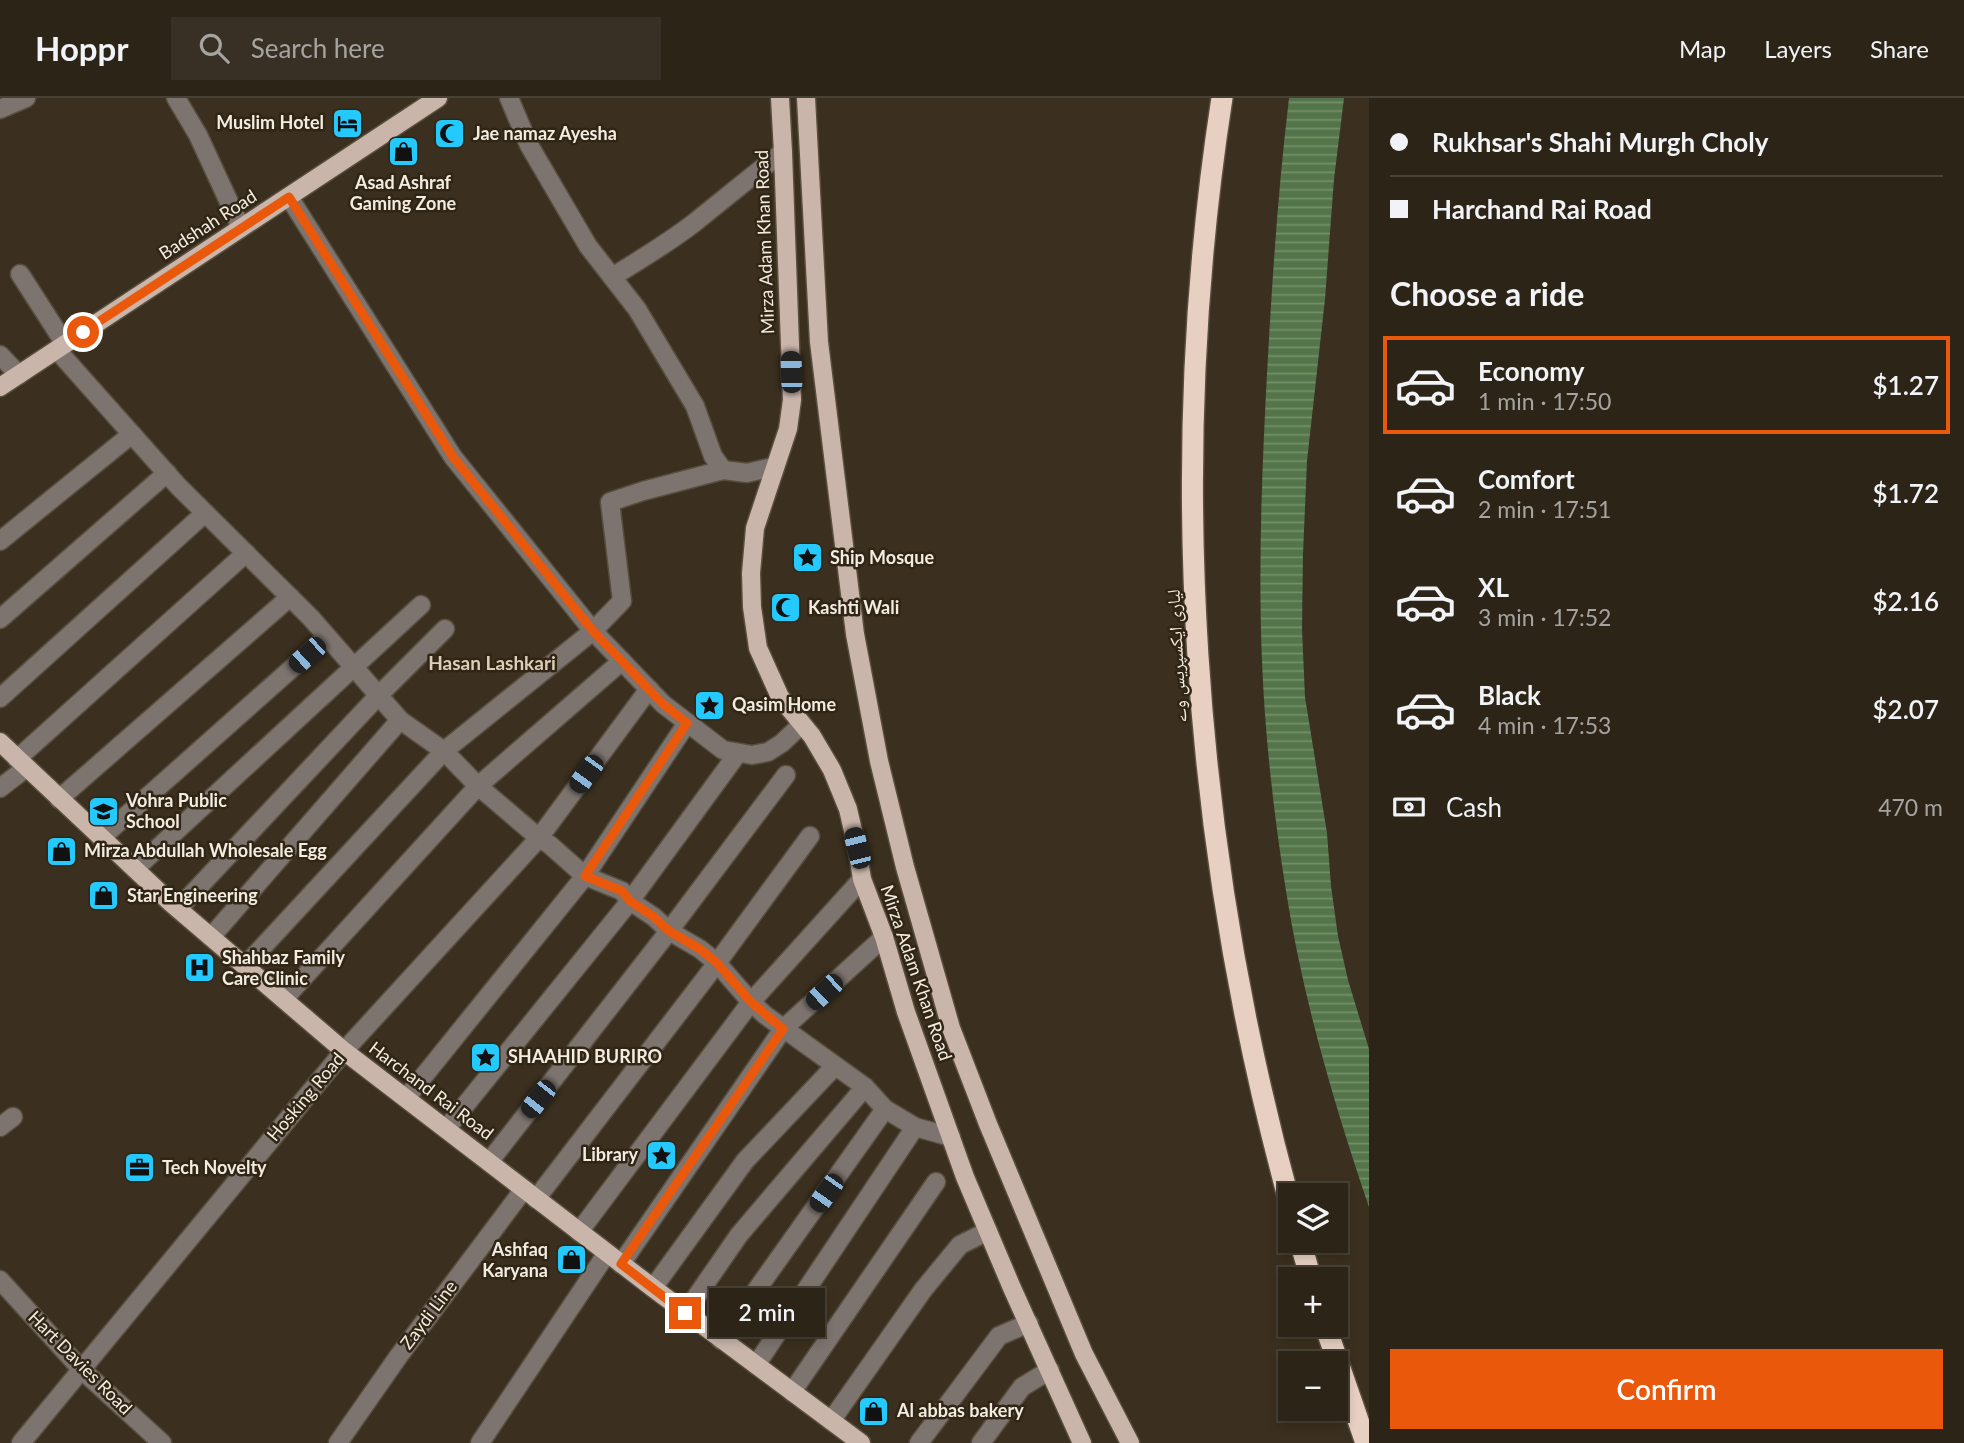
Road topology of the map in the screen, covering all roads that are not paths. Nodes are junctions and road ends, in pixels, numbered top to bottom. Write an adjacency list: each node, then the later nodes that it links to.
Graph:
1 (26, 98): 8 (street)
2 (176, 98): 11 (street)
3 (438, 98): 10 (main road, Badshah Road)
4 (509, 98): 13 (street)
5 (779, 98): 9 (main road, Mirza Adam Khan Road)
6 (806, 98): 97 (main road, Mirza Adam Khan Road)
7 (1222, 98): 73 (highway, لیاری ایکسپریس وے)
8 (0, 109)
9 (783, 152): 13 (street); 19 (main road, Mirza Adam Khan Road)
10 (289, 197): 11 (main road, Badshah Road); 29 (street)
11 (241, 228): 14 (main road, Badshah Road)
12 (20, 274): 14 (street)
13 (612, 277): 20 (street)
14 (61, 347): 16 (main road, Badshah Road); 18 (street)
15 (0, 355): 16 (street)
16 (19, 375): 17 (main road, Badshah Road)
17 (0, 387)
18 (132, 434): 21 (street); 23 (street)
19 (774, 467): 20 (street); 38 (main road, Mirza Adam Khan Road)
20 (723, 470): 29 (street)
21 (167, 473): 22 (street); 27 (street)
22 (205, 513): 24 (street); 35 (street)
23 (0, 541)
24 (246, 553): 25 (street); 42 (street)
25 (290, 597): 30 (street); 46 (street)
26 (421, 605): 32 (street)
27 (0, 620)
28 (445, 629): 34 (street)
29 (593, 631): 31 (street); 40 (street)
30 (327, 637): 32 (street); 48 (street)
31 (622, 661): 33 (street); 44 (street)
32 (355, 668): 34 (street); 50 (street)
33 (649, 689): 37 (street); 49 (street, Hosking Road)
34 (379, 695): 36 (street); 54 (street)
35 (0, 698)
36 (400, 720): 40 (street); 56 (street)
37 (687, 723): 41 (street); 51 (street)
38 (802, 724): 41 (street); 52 (main road, Mirza Adam Khan Road)
39 (0, 742): 42 (main road, Harchand Rai Road)
40 (444, 751): 44 (street); 59 (street)
41 (738, 753): 53 (street)
42 (21, 763): 45 (street); 46 (main road, Harchand Rai Road)
43 (786, 775): 55 (street)
44 (478, 786): 49 (street); 60 (street)
45 (0, 788)
46 (59, 799): 48 (main road, Harchand Rai Road)
47 (810, 836): 58 (street, Zaydi Line)
48 (101, 838): 50 (main road, Harchand Rai Road)
49 (539, 838): 51 (street); 63 (street, Hosking Road)
50 (135, 869): 54 (main road, Harchand Rai Road)
51 (585, 876): 53 (street); 66 (street)
52 (862, 879): 57 (main road, Mirza Adam Khan Road); 61 (street)
53 (630, 901): 55 (street); 69 (street)
54 (178, 909): 56 (main road, Harchand Rai Road)
55 (669, 931): 58 (street); 71 (street)
56 (211, 937): 59 (main road, Harchand Rai Road)
57 (884, 937): 62 (street); 70 (main road, Mirza Adam Khan Road)
58 (717, 963): 61 (street); 74 (street, Zaydi Line)
59 (245, 966): 60 (main road, Harchand Rai Road)
60 (284, 999): 63 (main road, Harchand Rai Road)
61 (751, 1002): 62 (street); 76 (street)
62 (783, 1029): 64 (street); 77 (street)
63 (344, 1051): 66 (main road, Harchand Rai Road); 85 (street, Hosking Road)
64 (835, 1066): 65 (street); 79 (street)
65 (865, 1087): 67 (street); 80 (street)
66 (406, 1098): 69 (main road, Harchand Rai Road)
67 (885, 1109): 68 (street); 83 (street)
68 (915, 1127): 70 (street); 84 (street)
69 (446, 1129): 71 (main road, Harchand Rai Road)
70 (951, 1137): 75 (main road, Mirza Adam Khan Road)
71 (489, 1162): 74 (main road, Harchand Rai Road)
72 (936, 1182): 87 (street)
73 (1284, 1183)
74 (530, 1194): 76 (main road, Harchand Rai Road); 91 (street, Zaydi Line)
75 (988, 1231): 81 (main road, Mirza Adam Khan Road); 88 (street)
76 (579, 1232): 77 (main road, Harchand Rai Road)
77 (614, 1258): 79 (main road, Harchand Rai Road); 92 (street)
78 (0, 1280): 85 (street, Hart Davies Road)
79 (653, 1288): 80 (main road, Harchand Rai Road)
80 (685, 1313): 83 (main road, Harchand Rai Road)
81 (1029, 1323): 86 (main road, Mirza Adam Khan Road); 94 (street)
82 (1329, 1337): 98 (highway)
83 (722, 1340): 84 (main road, Harchand Rai Road)
84 (756, 1365): 87 (main road, Harchand Rai Road)
85 (82, 1370): 89 (street, Hosking Road); 90 (street, Hart Davies Road)
86 (1050, 1370): 95 (street); 96 (main road, Mirza Adam Khan Road)
87 (792, 1392): 88 (main road, Harchand Rai Road)
88 (831, 1420): 93 (main road, Harchand Rai Road)
89 (21, 1443)
90 (162, 1443)
91 (338, 1443)
92 (480, 1443)
93 (861, 1443)
94 (919, 1443)
95 (981, 1443)
96 (1082, 1443)
97 (1130, 1443)
98 (1366, 1443)

